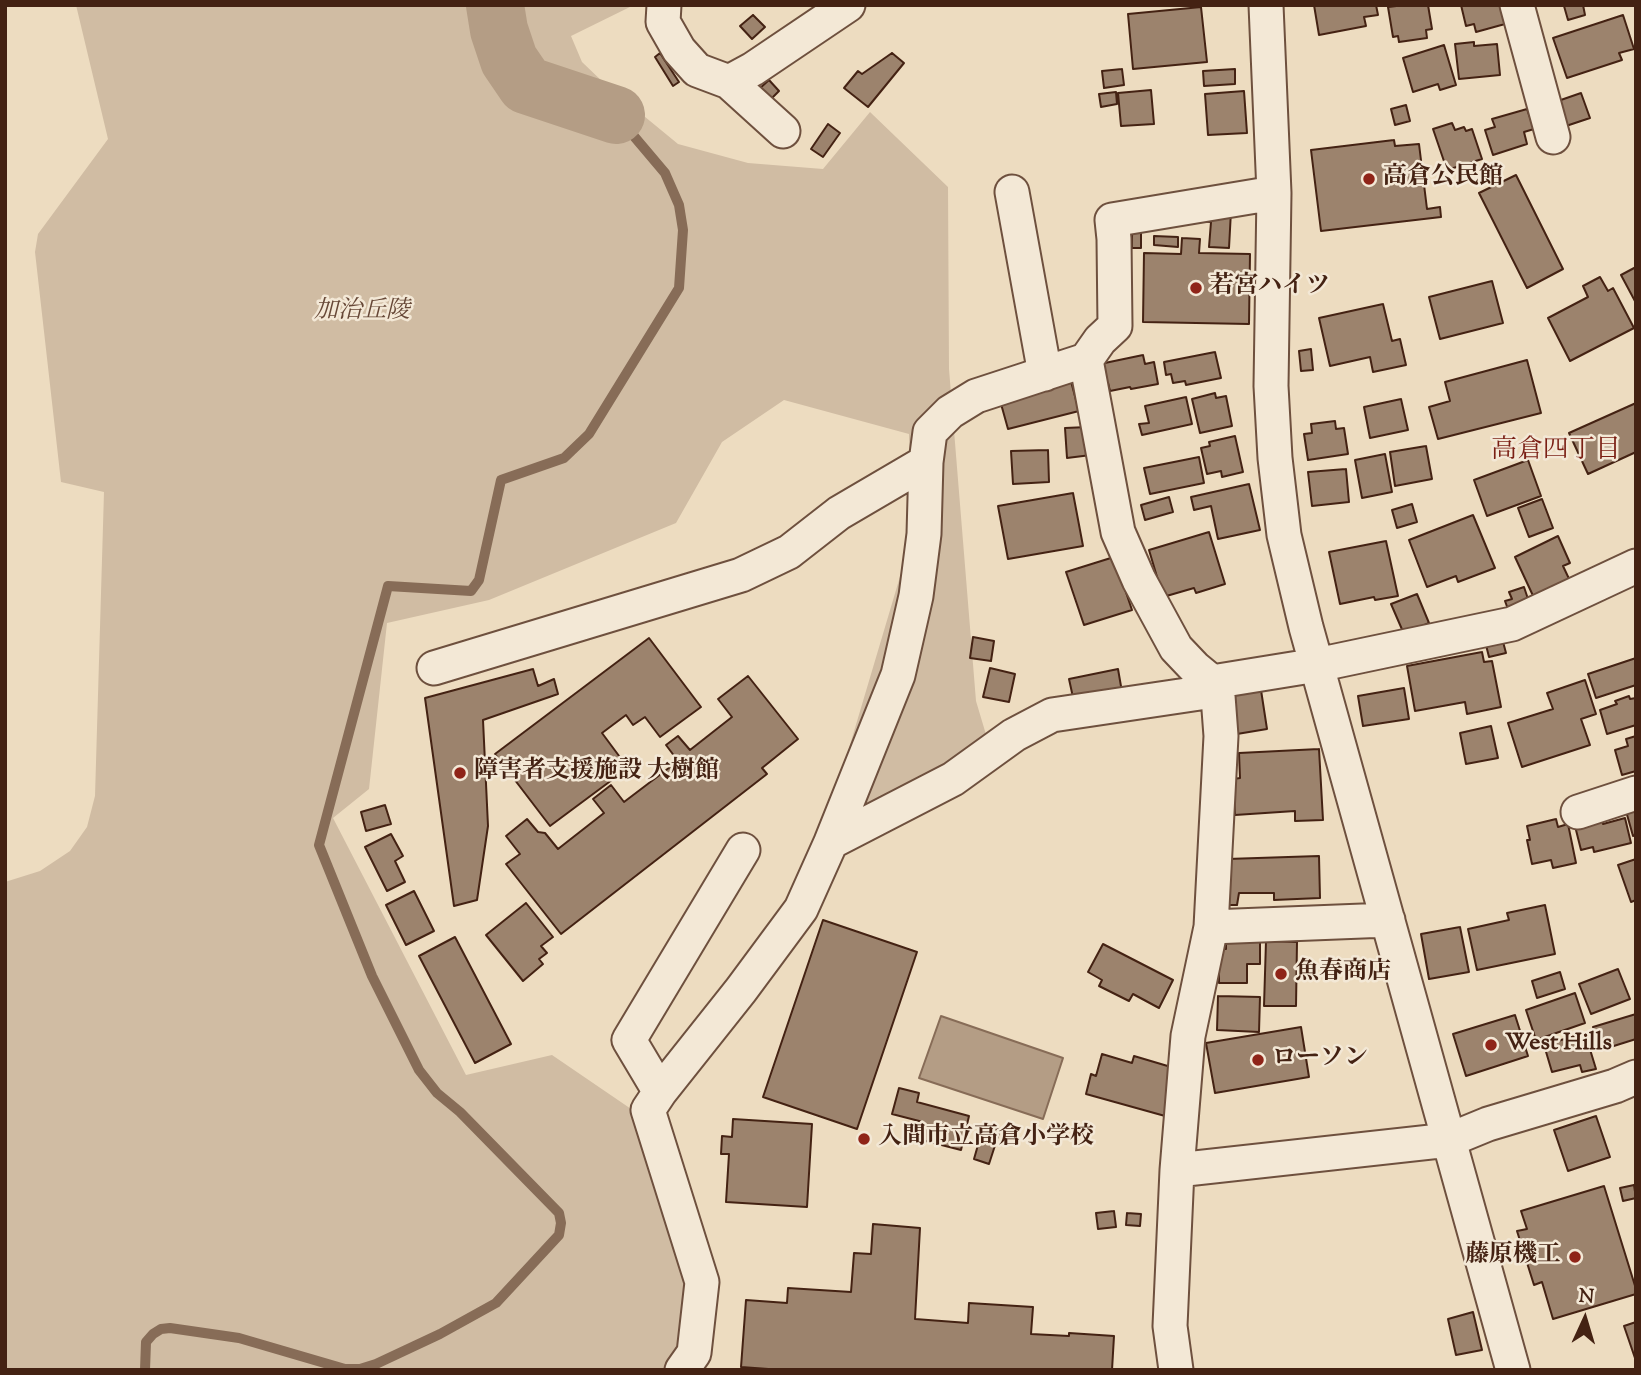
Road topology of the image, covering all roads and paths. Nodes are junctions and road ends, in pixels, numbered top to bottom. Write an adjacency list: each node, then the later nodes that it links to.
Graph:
1 (664, 5): 5 (street)
2 (848, 5): 5 (street)
3 (1266, 5): 9 (street)
4 (1517, 5): 7 (street)
5 (729, 82): 6 (street)
6 (783, 131)
7 (1553, 137)
8 (1012, 192): 11 (street)
9 (1274, 193): 10 (street); 14 (street)
10 (1086, 360): 11 (street); 16 (street)
11 (1045, 374): 12 (street)
12 (926, 462): 15 (street); 19 (street)
13 (1633, 576): 14 (street)
14 (1317, 665): 16 (street); 21 (street)
15 (434, 668)
16 (1212, 682): 19 (street); 22 (street)
17 (1636, 793): 18 (street)
18 (1578, 812)
19 (831, 842): 24 (street)
20 (743, 850): 24 (street)
21 (1388, 920): 22 (street); 25 (street)
22 (1211, 927): 26 (street)
23 (1636, 1076): 25 (street)
24 (660, 1092): 27 (street)
25 (1449, 1140): 26 (street); 29 (street)
26 (1177, 1170): 28 (street)
27 (682, 1370)
28 (1176, 1370)
29 (1513, 1370)

